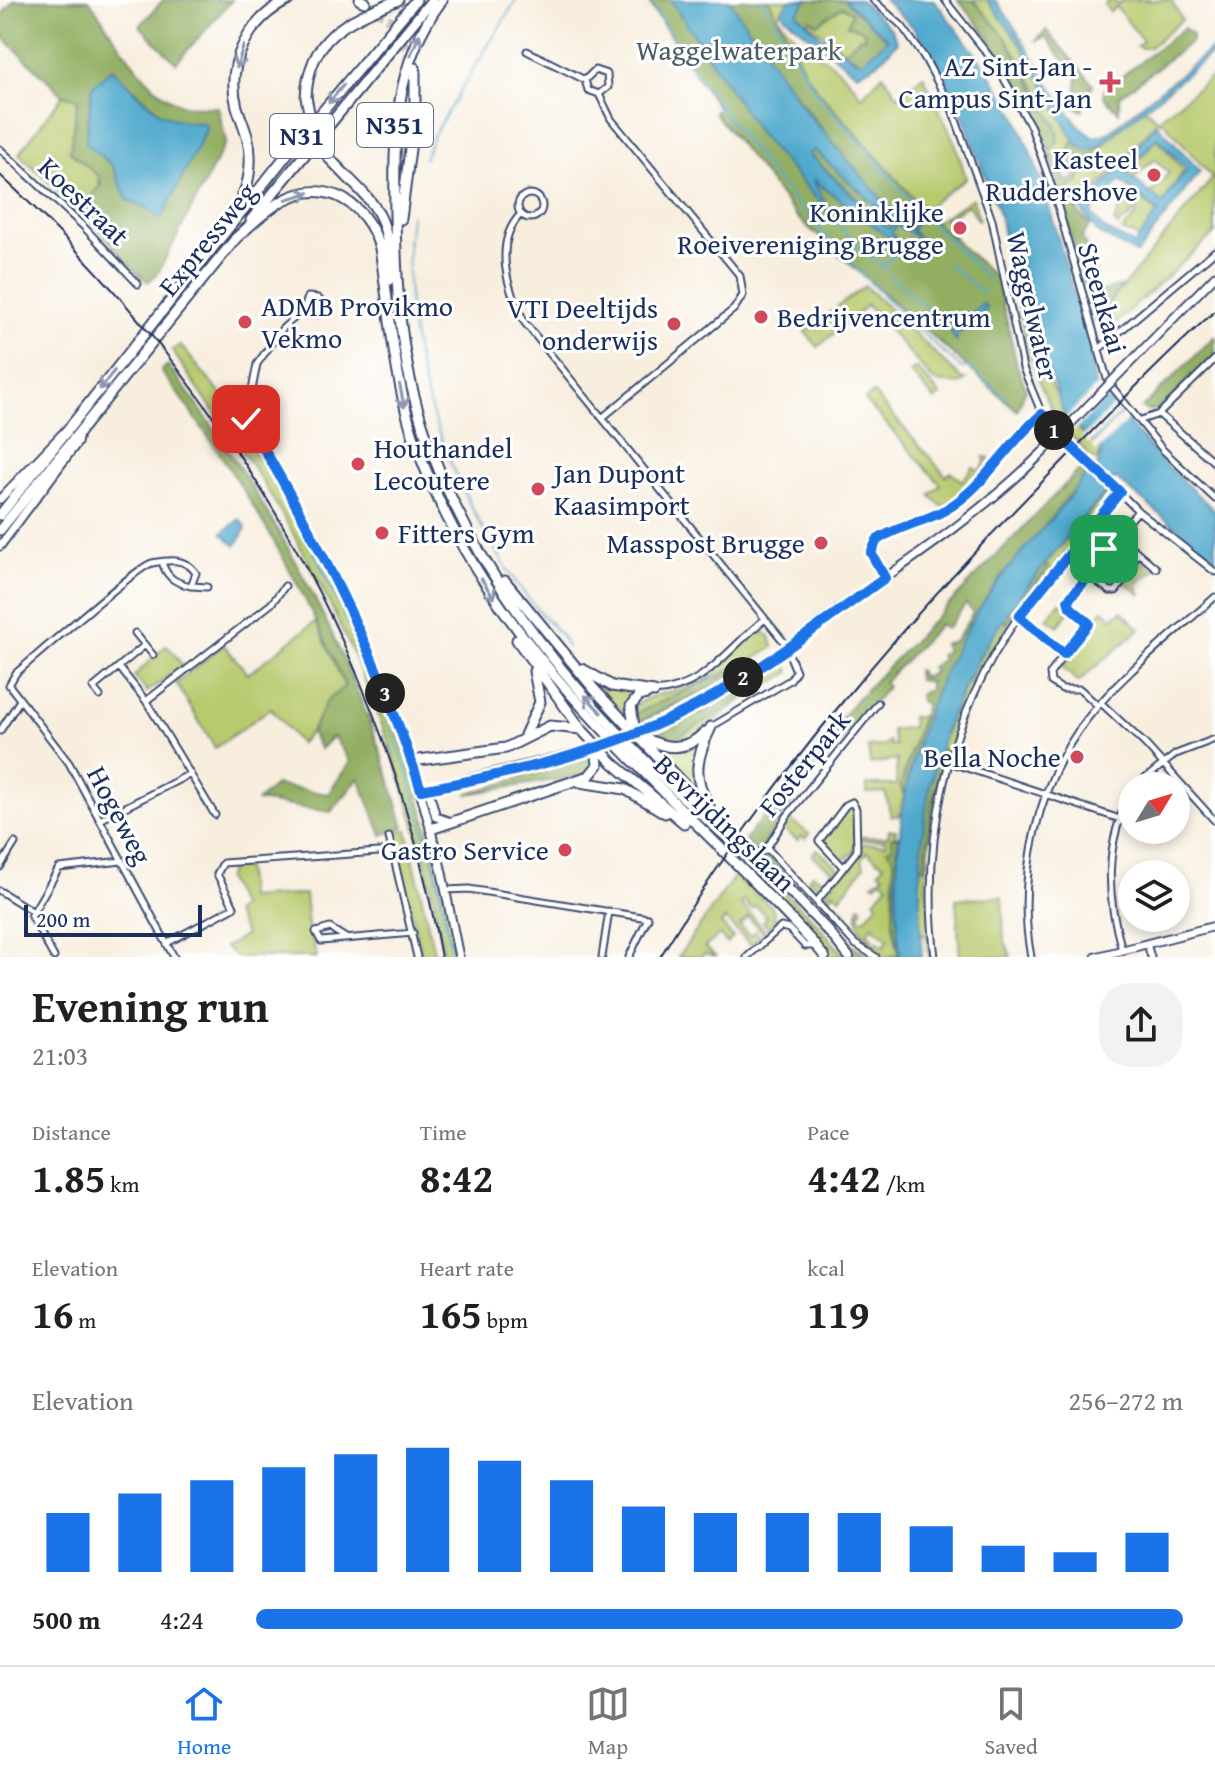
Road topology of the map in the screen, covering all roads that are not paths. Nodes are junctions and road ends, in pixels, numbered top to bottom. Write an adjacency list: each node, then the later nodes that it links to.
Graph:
1 (289, 0): 14 (highway, one-way to 14)
2 (398, 0): 20 (highway, N351, bridge)
3 (416, 0): 14 (highway, Expressweg / N31, one-way to 14)
4 (432, 0): 15 (highway, Expressweg / N31)
5 (442, 0): 17 (highway, Bevrijdingslaan / N351, one-way to 5)
6 (873, 0): 25 (street, Waggelwater)
7 (945, 0): 22 (street, Steenkaai)
8 (527, 51): 10 (street)
9 (415, 68): 17 (highway, N351)
10 (585, 80): 11 (street); 11 (street)
11 (599, 94): 27 (street)
12 (0, 149): 19 (street, Koestraat)
13 (521, 214): 13 (street); 27 (street)
14 (219, 239): 30 (highway, Expressweg / N31, one-way to 30)
15 (235, 239): 20 (highway, N351, one-way to 20); 30 (highway, Expressweg / N31)
16 (1215, 251): 22 (street)
17 (398, 270): 39 (highway, Bevrijdingslaan / N351)
18 (1215, 276): 46 (main road, bridge)
19 (138, 284)
20 (388, 299): 51 (highway, Bevrijdingslaan / N351, one-way to 51)
21 (304, 309): 24 (street)
22 (1098, 350): 28 (street, Steenkaai)
23 (1215, 359): 26 (street)
24 (251, 395): 29 (street); 29 (street)
25 (1042, 414): 32 (street); 46 (street)
26 (1159, 414): 28 (street); 31 (street)
27 (602, 418): 53 (street)
28 (1141, 420): 34 (street, Steenkaai)
29 (253, 421): 75 (street)
30 (74, 430): 33 (main road, Expressweg / N31); 36 (highway, Expressweg / N31); 37 (highway, Expressweg / N31); 40 (main road, Expressweg / N31)
31 (1215, 463)
32 (1120, 492): 35 (street); 52 (street)
33 (0, 499)
34 (1215, 499)
35 (1138, 511): 38 (street); 44 (street)
36 (0, 515)
37 (0, 530)
38 (1121, 534): 41 (street); 45 (street)
39 (473, 541): 55 (highway); 96 (highway, Bevrijdingslaan / N351, one-way to 39)
40 (0, 546)
41 (1138, 553): 43 (street); 45 (street)
42 (163, 565): 47 (street); 47 (street); 64 (street)
43 (1156, 568)
44 (1215, 572)
45 (1089, 576): 58 (street)
46 (885, 578): 57 (main road)
47 (191, 586): 49 (street)
48 (285, 586): 65 (street)
49 (207, 587)
50 (1215, 597): 67 (street)
51 (503, 612): 60 (highway); 103 (highway, Bevrijdingslaan / N351)
52 (1019, 616): 58 (street); 76 (street)
53 (765, 619): 57 (street); 62 (street)
54 (135, 633): 56 (street)
55 (554, 642): 62 (highway); 71 (highway)
56 (145, 645): 59 (street); 61 (street)
57 (786, 647): 68 (street); 81 (main road, bridge)
58 (1064, 654): 67 (street)
59 (153, 655)
60 (528, 657): 69 (highway); 73 (highway)
61 (119, 667): 63 (street); 65 (street)
62 (654, 692): 71 (highway)
63 (100, 696)
64 (20, 700): 70 (street); 85 (street, Hogeweg)
65 (146, 701): 79 (street)
66 (878, 703): 94 (street, Fosterpark)
67 (1100, 704): 77 (street); 82 (street)
68 (711, 727): 71 (highway); 88 (highway)
69 (581, 729): 73 (highway); 74 (highway)
70 (0, 731)
71 (638, 734): 88 (highway)
72 (1215, 739): 77 (street)
73 (520, 740): 75 (highway)
74 (596, 745): 80 (highway); 89 (highway)
75 (412, 761): 81 (main road)
76 (949, 762): 82 (street); 124 (street)
77 (1163, 763): 78 (street); 86 (street)
78 (1153, 772)
79 (190, 774): 83 (street); 85 (street)
80 (572, 781): 87 (highway); 89 (highway)
81 (425, 789): 87 (main road); 90 (main road)
82 (1046, 795): 84 (street); 125 (street)
83 (215, 815)
84 (1118, 818)
85 (100, 820): 97 (street, Hogeweg)
86 (1215, 821)
87 (451, 822): 90 (highway)
88 (721, 823): 96 (highway)
89 (688, 826): 103 (highway)
90 (431, 829): 100 (main road)
91 (1118, 829): 113 (street)
92 (389, 837): 95 (street)
93 (15, 843): 98 (street)
94 (767, 850): 96 (street, Fosterpark); 102 (street, Fosterpark)
95 (393, 851): 108 (street); 110 (street)
96 (749, 855): 107 (highway)
97 (122, 861): 104 (street); 110 (street, Hogeweg)
98 (0, 867)
99 (843, 867): 99 (street); 102 (street)
100 (446, 890): 105 (street); 117 (main road)
101 (0, 891): 104 (street)
102 (818, 900): 123 (street, Bevrijdingslaan)
103 (781, 907): 112 (highway, Bevrijdingslaan / N351)
104 (32, 911): 114 (street)
105 (609, 911): 118 (street); 119 (street)
106 (1215, 926): 111 (main road)
107 (829, 932): 122 (main road)
108 (413, 933): 109 (street); 116 (street)
109 (346, 938): 109 (street)
110 (167, 943): 115 (street, Hogeweg)
111 (1147, 944): 113 (main road); 127 (street)
112 (815, 945): 120 (street); 121 (main road, Bevrijdingslaan / N351)
113 (1122, 950): 126 (main road)
114 (54, 957)
115 (174, 957)
116 (417, 957)
117 (459, 957)
118 (602, 957)
119 (629, 957)
120 (747, 957)
121 (825, 957)
122 (849, 957)
123 (876, 957)
124 (935, 957)
125 (1031, 957)
126 (1096, 957)
127 (1151, 957)

